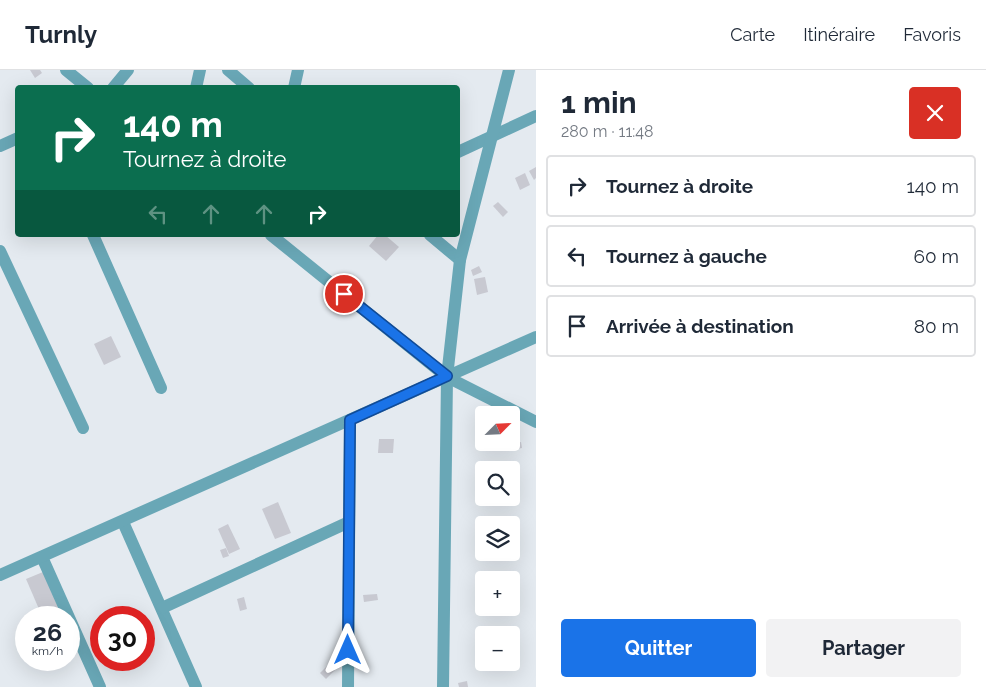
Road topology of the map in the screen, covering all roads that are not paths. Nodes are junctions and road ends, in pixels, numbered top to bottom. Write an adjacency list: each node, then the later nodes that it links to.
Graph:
1 (66, 70): 7 (street)
2 (128, 70): 8 (street)
3 (200, 70): 9 (street)
4 (228, 70): 10 (street)
5 (298, 70): 11 (street)
6 (509, 70): 13 (street)
7 (84, 85)
8 (116, 85)
9 (197, 85)
10 (246, 85)
11 (295, 85)
12 (536, 116): 13 (street)
13 (492, 136): 16 (street); 21 (street)
14 (15, 139): 15 (street)
15 (1, 145)
16 (460, 151)
17 (94, 237): 24 (street)
18 (273, 237): 23 (street)
19 (432, 237): 21 (street)
20 (0, 251): 27 (street)
21 (460, 260): 23 (street)
22 (536, 337): 23 (street)
23 (447, 376): 25 (street); 26 (street); 36 (street)
24 (161, 388)
25 (350, 420): 28 (street); 29 (street)
26 (536, 422)
27 (83, 428)
28 (123, 522): 30 (street); 32 (street)
29 (349, 522): 32 (street); 35 (street)
30 (42, 557): 31 (street); 33 (street)
31 (0, 576)
32 (162, 608): 34 (street)
33 (100, 687)
34 (196, 687)
35 (348, 687)
36 (443, 687)

